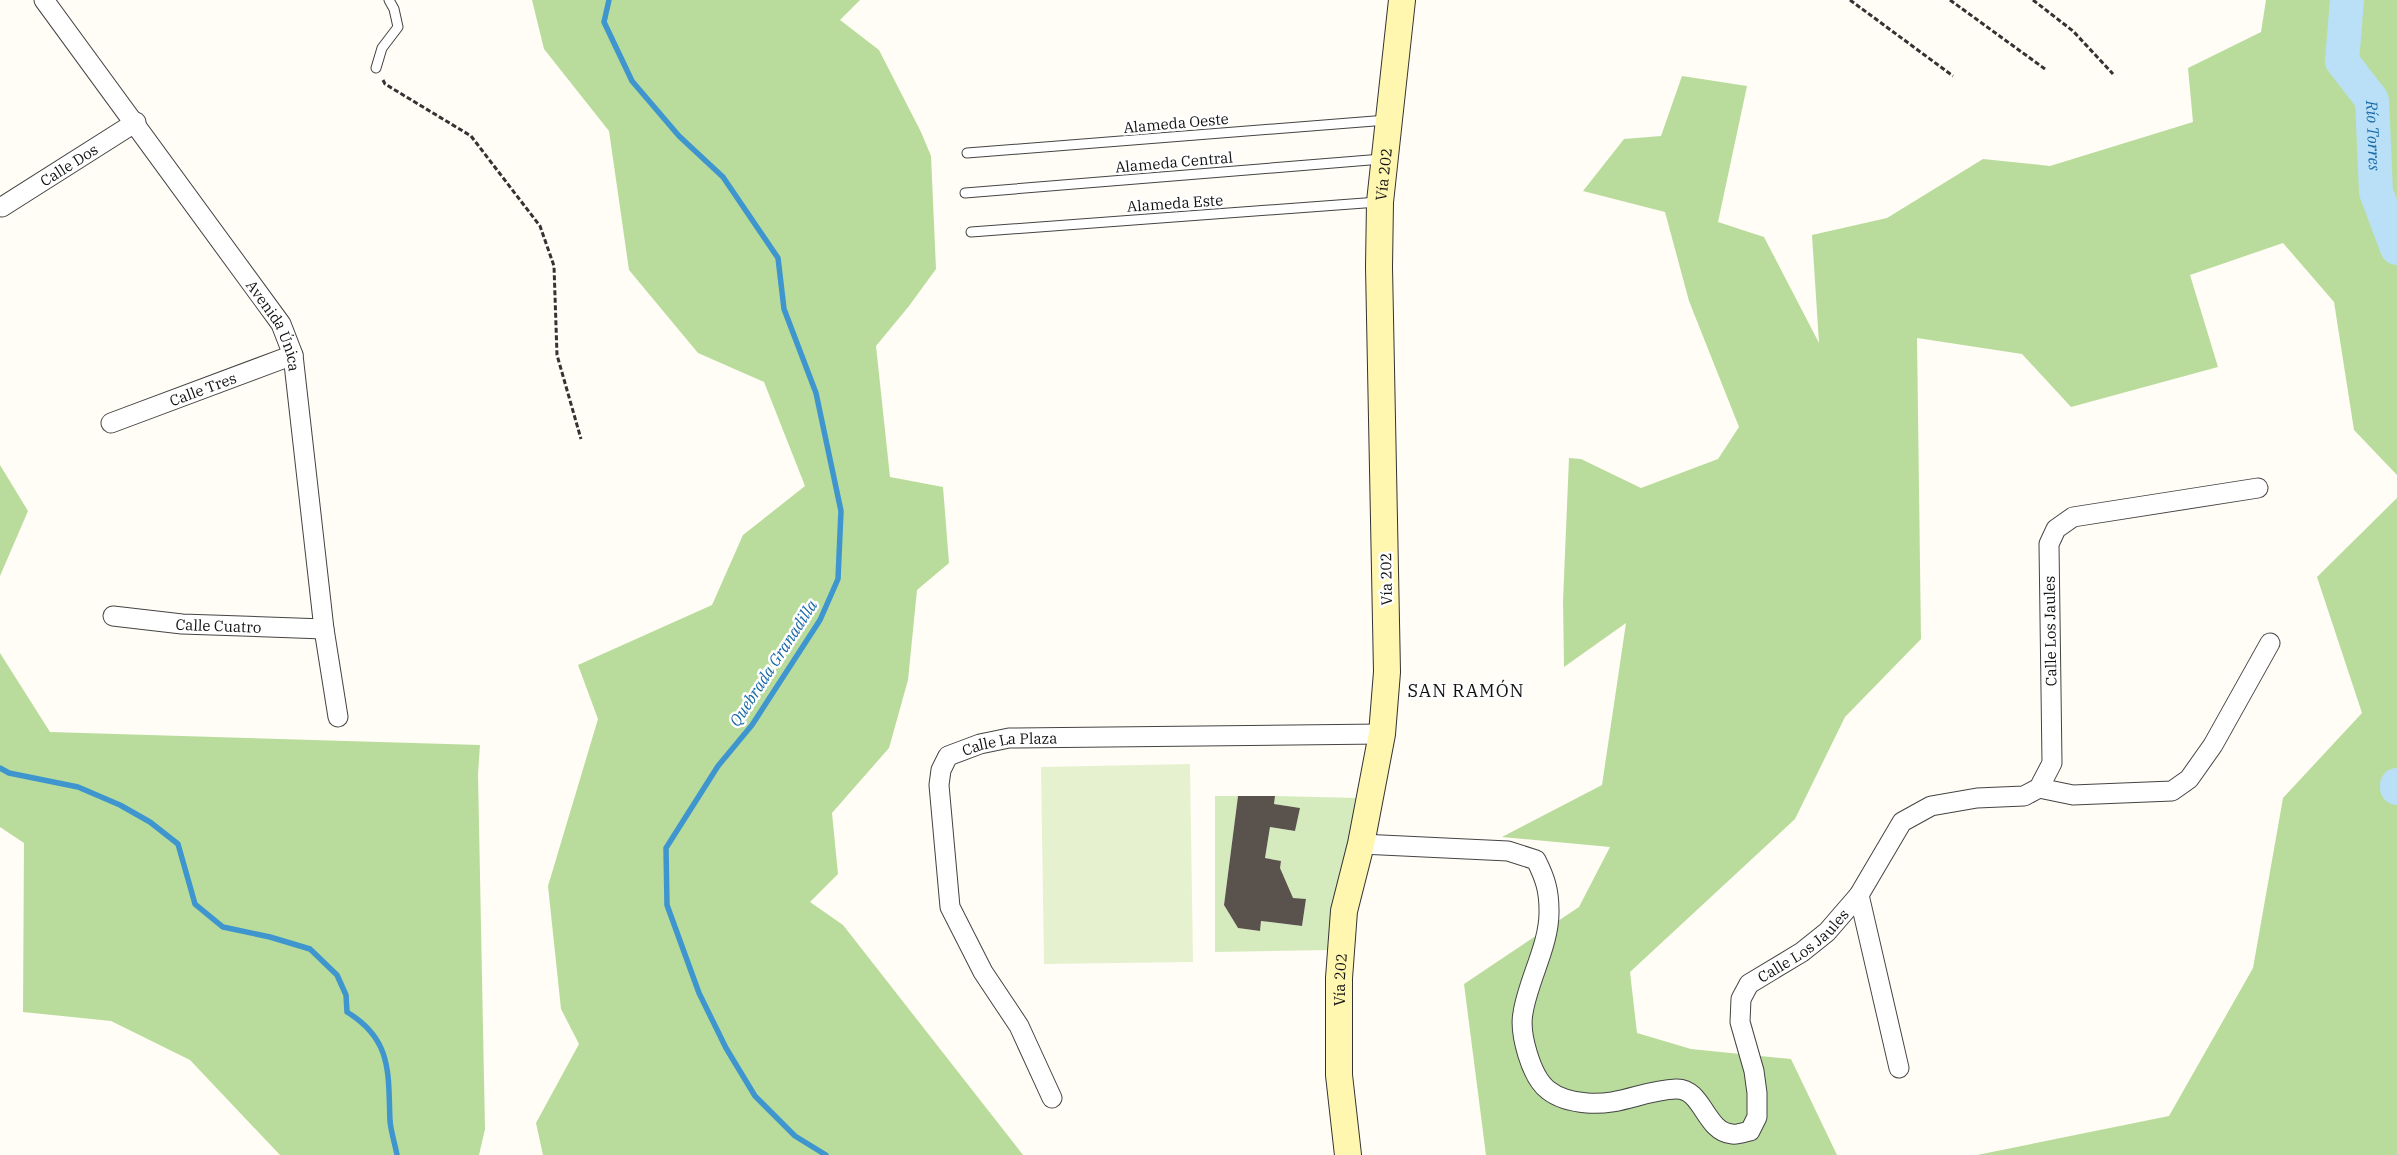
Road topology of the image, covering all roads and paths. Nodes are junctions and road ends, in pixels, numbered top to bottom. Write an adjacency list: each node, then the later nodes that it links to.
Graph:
1 (44, 0): 12 (street, Avenida Única)
2 (389, 0): 7 (lane)
3 (1402, 0): 11 (main road, Vía 202)
4 (1850, 0): 10 (path)
5 (1950, 0): 8 (path)
6 (2033, 0): 9 (path)
7 (376, 68): 21 (path)
8 (2046, 69)
9 (2113, 74)
10 (1953, 76)
11 (1388, 120): 13 (lane, Alameda Oeste); 14 (main road, Vía 202)
12 (136, 122): 17 (street, Calle Dos); 19 (street, Avenida Única)
13 (967, 153)
14 (1384, 159): 15 (lane, Alameda Central); 16 (main road, Vía 202)
15 (965, 193)
16 (1380, 202): 18 (lane, Alameda Este); 27 (main road, Vía 202)
17 (2, 207)
18 (972, 232)
19 (293, 355): 20 (street, Calle Tres); 24 (street, Avenida Única)
20 (111, 423)
21 (581, 439)
22 (2258, 488): 28 (street, Calle Los Jaules)
23 (113, 616): 24 (street, Calle Cuatro)
24 (324, 629): 26 (street, Avenida Única)
25 (2270, 643): 28 (street)
26 (338, 717)
27 (1382, 734): 29 (main road, Vía 202); 32 (street, Calle La Plaza)
28 (2039, 788): 30 (street, Calle Los Jaules)
29 (1361, 844): 30 (street, Calle Los Jaules); 33 (main road, Vía 202)
30 (1859, 896): 31 (street)
31 (1899, 1068)
32 (1052, 1098)
33 (1348, 1155)

